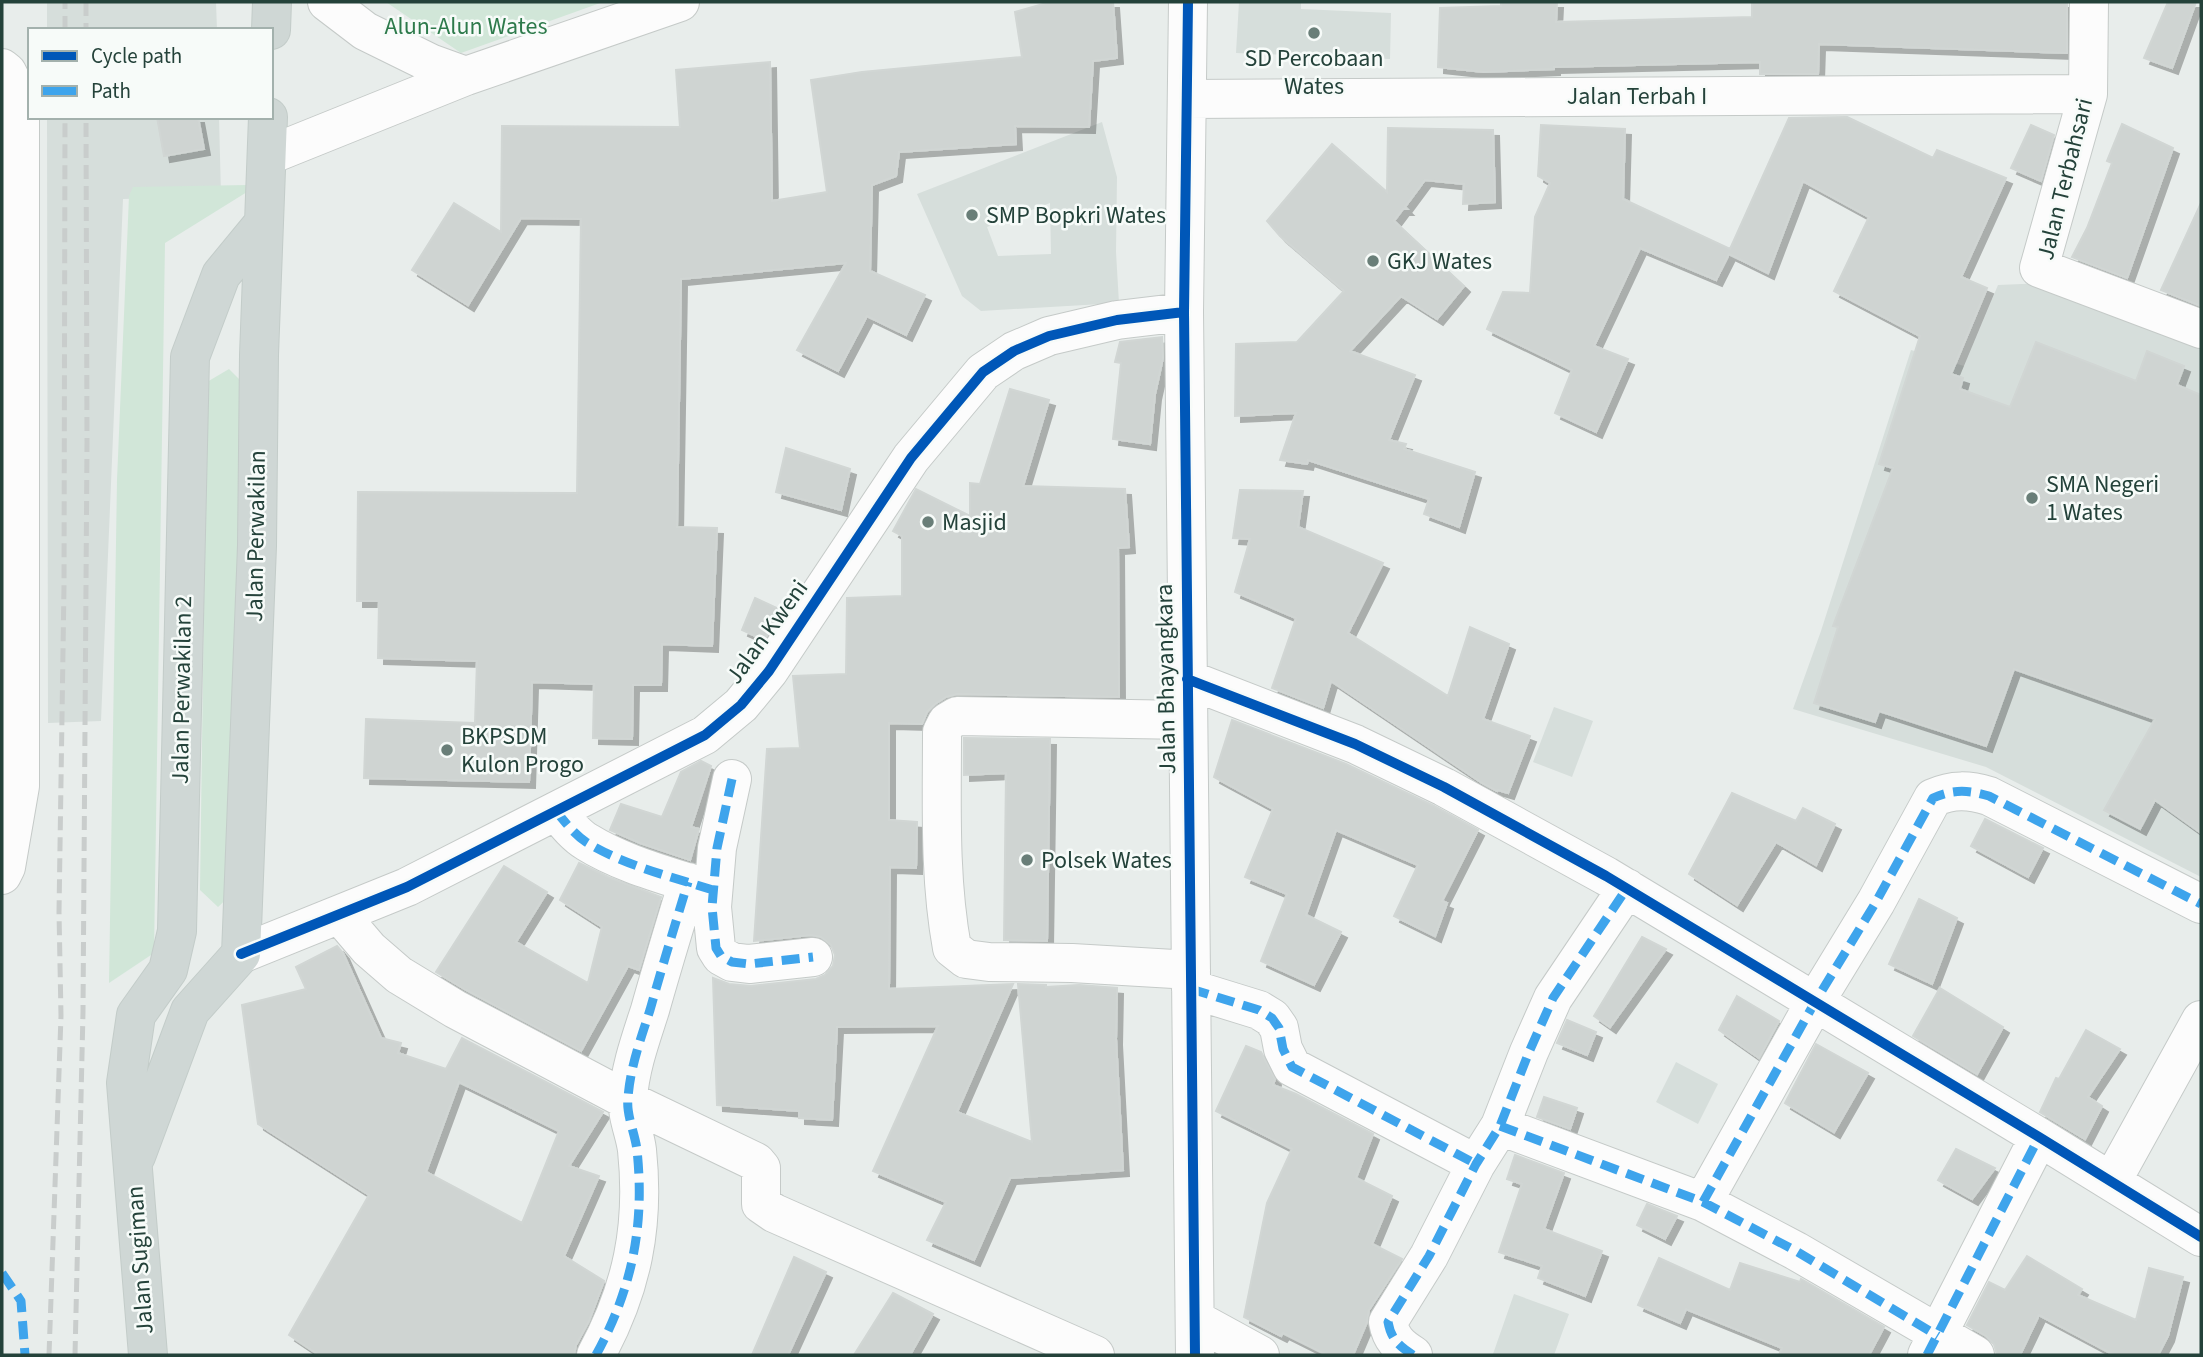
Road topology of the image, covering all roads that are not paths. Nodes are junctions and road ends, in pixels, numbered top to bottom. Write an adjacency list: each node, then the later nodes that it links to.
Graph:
1 (272, 2): 6 (main road)
2 (327, 2): 8 (street)
3 (680, 2): 8 (street)
4 (1188, 2): 10 (street, Jalan Bhayangkara)
5 (2089, 2): 9 (street, Jalan Terbahsari)
6 (271, 28)
7 (2, 68): 20 (street)
8 (466, 76): 12 (street)
9 (2088, 94): 10 (street, Jalan Terbah I); 15 (street, Jalan Terbahsari)
10 (1186, 99): 14 (street, Jalan Bhayangkara)
11 (268, 119): 12 (main road, Jalan Perwakilan)
12 (267, 156): 13 (main road, Jalan Perwakilan)
13 (263, 224): 25 (main road, Jalan Perwakilan); 34 (main road, Jalan Perwakilan 2)
14 (1184, 312): 16 (street, Jalan Bhayangkara); 19 (street, Jalan Kweni)
15 (2201, 329)
16 (1186, 679): 17 (street, Jalan Bhayangkara); 22 (street)
17 (1187, 720): 27 (street, Jalan Bhayangkara); 27 (street)
18 (733, 779): 21 (street)
19 (556, 811): 21 (street); 24 (street, Jalan Kweni)
20 (2, 875)
21 (700, 886): 26 (street); 30 (street)
22 (1627, 888): 28 (street); 31 (street)
23 (2201, 904): 28 (street)
24 (340, 915): 25 (street, Jalan Kweni); 30 (street)
25 (241, 954): 34 (main road)
26 (813, 957)
27 (1191, 979): 33 (street); 38 (street, Jalan Bhayangkara)
28 (1815, 1002): 32 (street); 36 (street)
29 (2201, 1020): 35 (street)
30 (627, 1100): 41 (street); 42 (street)
31 (1500, 1126): 33 (street); 36 (street)
32 (2039, 1137): 35 (street); 39 (street)
33 (1476, 1164): 44 (street)
34 (133, 1165): 40 (main road, Jalan Sugiman)
35 (2112, 1181): 37 (street)
36 (1703, 1202): 39 (street)
37 (2201, 1237)
38 (1195, 1338): 43 (street)
39 (1933, 1345): 45 (street)
40 (148, 1355)
41 (596, 1355)
42 (1095, 1355)
43 (1259, 1355)
44 (1413, 1355)
45 (1975, 1355)

